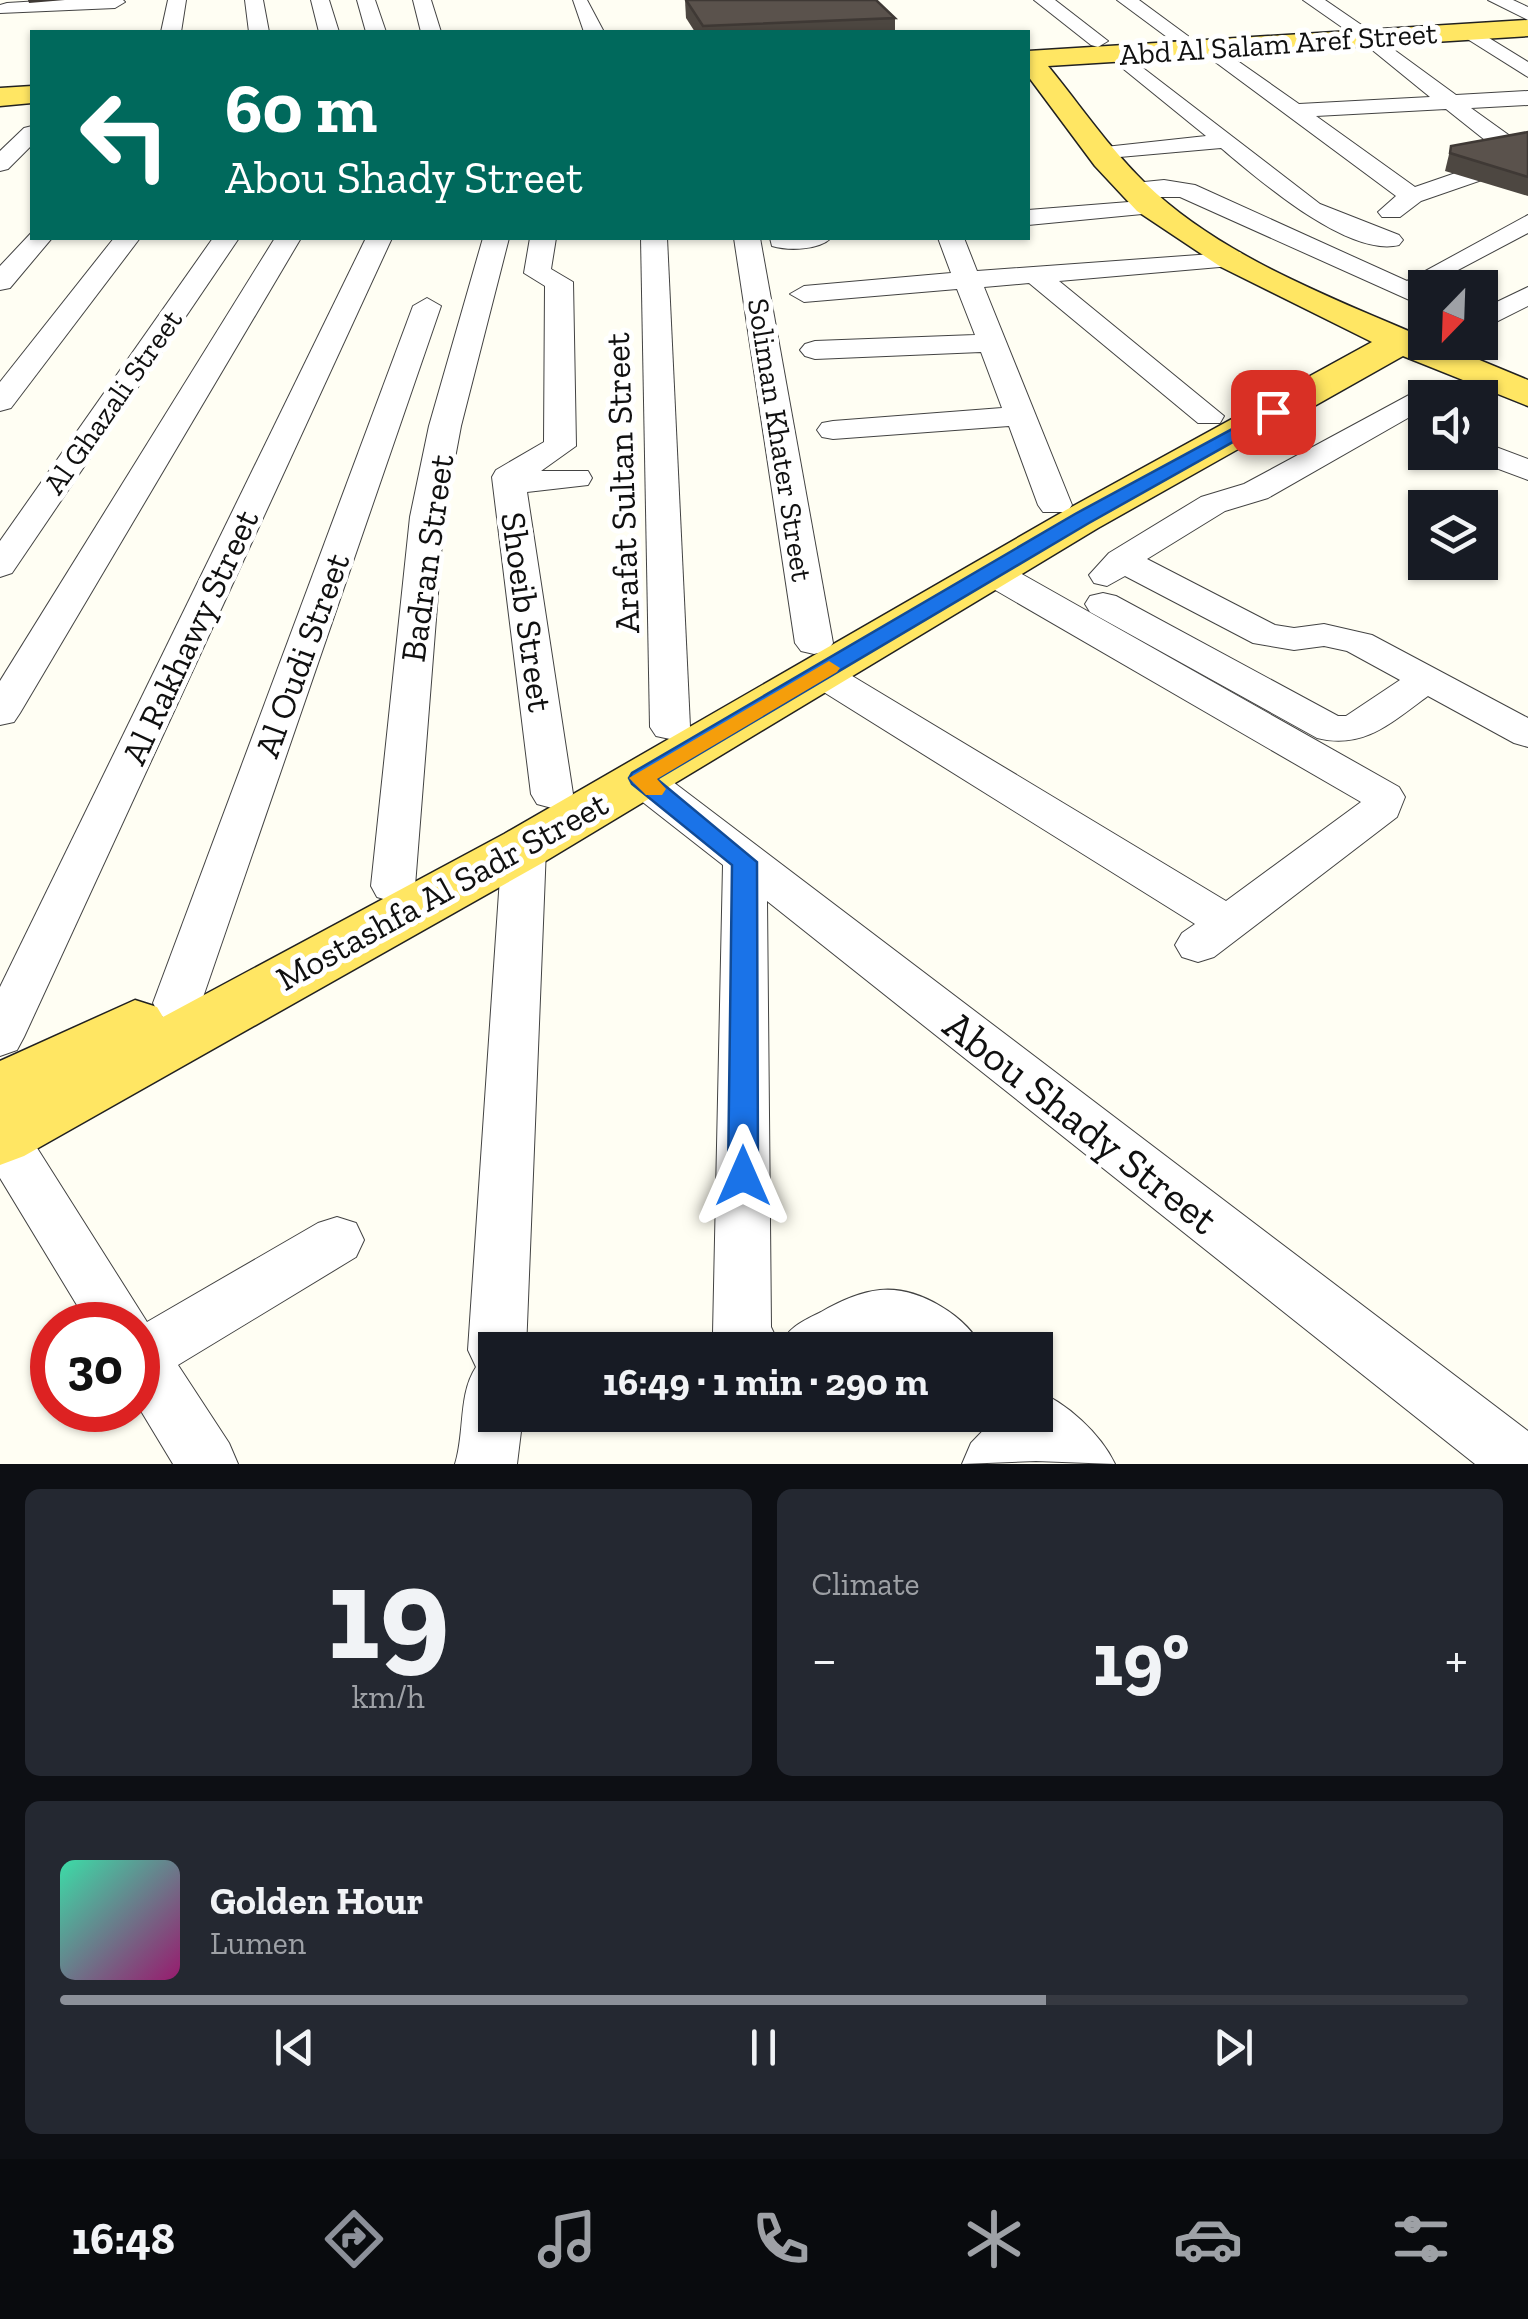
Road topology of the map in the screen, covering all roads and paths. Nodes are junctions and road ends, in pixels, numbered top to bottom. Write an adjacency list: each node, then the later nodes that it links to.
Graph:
1 (177, 0): 16 (street)
2 (254, 0): 17 (street)
3 (320, 0): 18 (street)
4 (366, 0): 19 (street)
5 (422, 0): 20 (street)
6 (1043, 0): 26 (street)
7 (1126, 0): 24 (street)
8 (1152, 0): 24 (street)
9 (1312, 0): 22 (street)
10 (1497, 0): 14 (street)
11 (115, 2): 13 (street)
12 (580, 3): 21 (street)
13 (6, 10)
14 (1528, 16): 22 (main road, Abd Al Salam Aref Street)
15 (1528, 28): 23 (main road, Abd Al Salam Aref Street)
16 (171, 30)
17 (259, 30)
18 (328, 30)
19 (375, 30)
20 (430, 30)
21 (593, 30)
22 (1360, 31): 23 (main road, Abd Al Salam Aref Street); 24 (main road, Abd Al Salam Aref Street); 33 (street)
23 (1468, 32): 29 (street)
24 (1194, 39): 26 (main road, Abd Al Salam Aref Street); 35 (street)
25 (1030, 44): 26 (main road, Abd Al Salam Aref Street)
26 (1108, 47): 27 (main road, Abd Al Salam Aref Street); 38 (street)
27 (1030, 60)
28 (1030, 62): 40 (main road)
29 (1528, 72)
30 (30, 96): 31 (main road)
31 (0, 97)
32 (1528, 98): 33 (street)
33 (1450, 102): 35 (street); 41 (street)
34 (30, 110): 36 (main road)
35 (1292, 111): 42 (street)
36 (0, 112)
37 (30, 134): 43 (street)
38 (1226, 141): 40 (street); 61 (street)
39 (1400, 152): 42 (street)
40 (1105, 154): 47 (main road)
41 (1524, 156): 44 (street)
42 (1356, 157): 46 (street)
43 (0, 164)
44 (1475, 171): 45 (street); 46 (street)
45 (1528, 188)
46 (1412, 196): 61 (street)
47 (1144, 198): 48 (street); 63 (main road); 73 (street)
48 (1030, 218)
49 (1528, 223): 64 (street)
50 (37, 240): 67 (street)
51 (125, 240): 81 (street)
52 (225, 240): 97 (street, Al Ghazali Street)
53 (287, 240): 103 (street)
54 (378, 240): 112 (street, Al Rakhawy Street)
55 (495, 240): 110 (street, Badran Street)
56 (543, 240): 93 (street, Shoeib Street)
57 (654, 240): 104 (street, Arafat Sultan Street)
58 (746, 240): 100 (street, Soliman Khater Street)
59 (793, 240): 62 (street)
60 (952, 240): 66 (street)
61 (1390, 240): 69 (street)
62 (781, 241)
63 (1231, 258): 65 (street); 74 (main road)
64 (1473, 270)
65 (1036, 275): 66 (street); 85 (street)
66 (968, 280): 68 (street); 77 (street)
67 (0, 282)
68 (804, 294)
69 (1408, 295)
70 (1528, 295): 72 (street)
71 (428, 306): 111 (street, Al Oudi Street)
72 (1498, 312)
73 (1408, 315)
74 (1408, 316)
75 (1408, 323): 85 (main road, Mostashfa Al Sadr Street)
76 (1408, 324): 96 (main road, Mostashfa Al Sadr Street)
77 (992, 343): 78 (street); 84 (street)
78 (815, 350)
79 (1479, 360): 80 (main road)
80 (1526, 391)
81 (0, 402)
82 (1408, 404): 83 (street)
83 (1390, 415): 86 (street); 95 (street)
84 (1020, 416): 87 (street); 94 (street)
85 (1209, 416): 94 (main road, Mostashfa Al Sadr Street)
86 (1408, 422)
87 (833, 430)
88 (1498, 433): 89 (street)
89 (1528, 445)
90 (1498, 458): 91 (street)
91 (1528, 470)
92 (576, 478): 93 (street)
93 (509, 483): 107 (street, Shoeib Street)
94 (1055, 505): 100 (main road, Mostashfa Al Sadr Street)
95 (1121, 560): 98 (street); 99 (street)
96 (1004, 564): 98 (street); 100 (main road, Mostashfa Al Sadr Street); 100 (street)
97 (0, 566)
98 (1076, 590): 101 (street)
99 (1266, 635): 101 (street); 102 (street)
100 (817, 658): 104 (main road, Mostashfa Al Sadr Street); 106 (main road, Mostashfa Al Sadr Street)
101 (1224, 671): 102 (street)
102 (1426, 680): 105 (street)
103 (0, 712)
104 (670, 726): 107 (main road, Mostashfa Al Sadr Street)
105 (1528, 734)
106 (641, 778): 108 (main road, Mostashfa Al Sadr Street); 109 (street, Abou Shady Street)
107 (552, 794): 110 (main road, Mostashfa Al Sadr Street)
108 (524, 848): 113 (main road, Mostashfa Al Sadr Street); 117 (street)
109 (745, 862): 118 (street); 129 (street, Abou Shady Street)
110 (393, 886): 111 (main road, Mostashfa Al Sadr Street)
111 (177, 1003): 113 (main road, Mostashfa Al Sadr Street)
112 (0, 1037)
113 (1, 1121): 115 (street)
114 (337, 1240): 116 (street)
115 (107, 1302)
116 (160, 1331)
117 (498, 1332)
118 (742, 1332)
119 (838, 1332): 120 (street)
120 (933, 1332)
121 (160, 1389): 125 (street)
122 (493, 1432): 126 (street)
123 (1019, 1432): 127 (street)
124 (1047, 1432): 128 (street)
125 (207, 1464)
126 (486, 1464)
127 (993, 1464)
128 (1084, 1464)
129 (1524, 1464)

